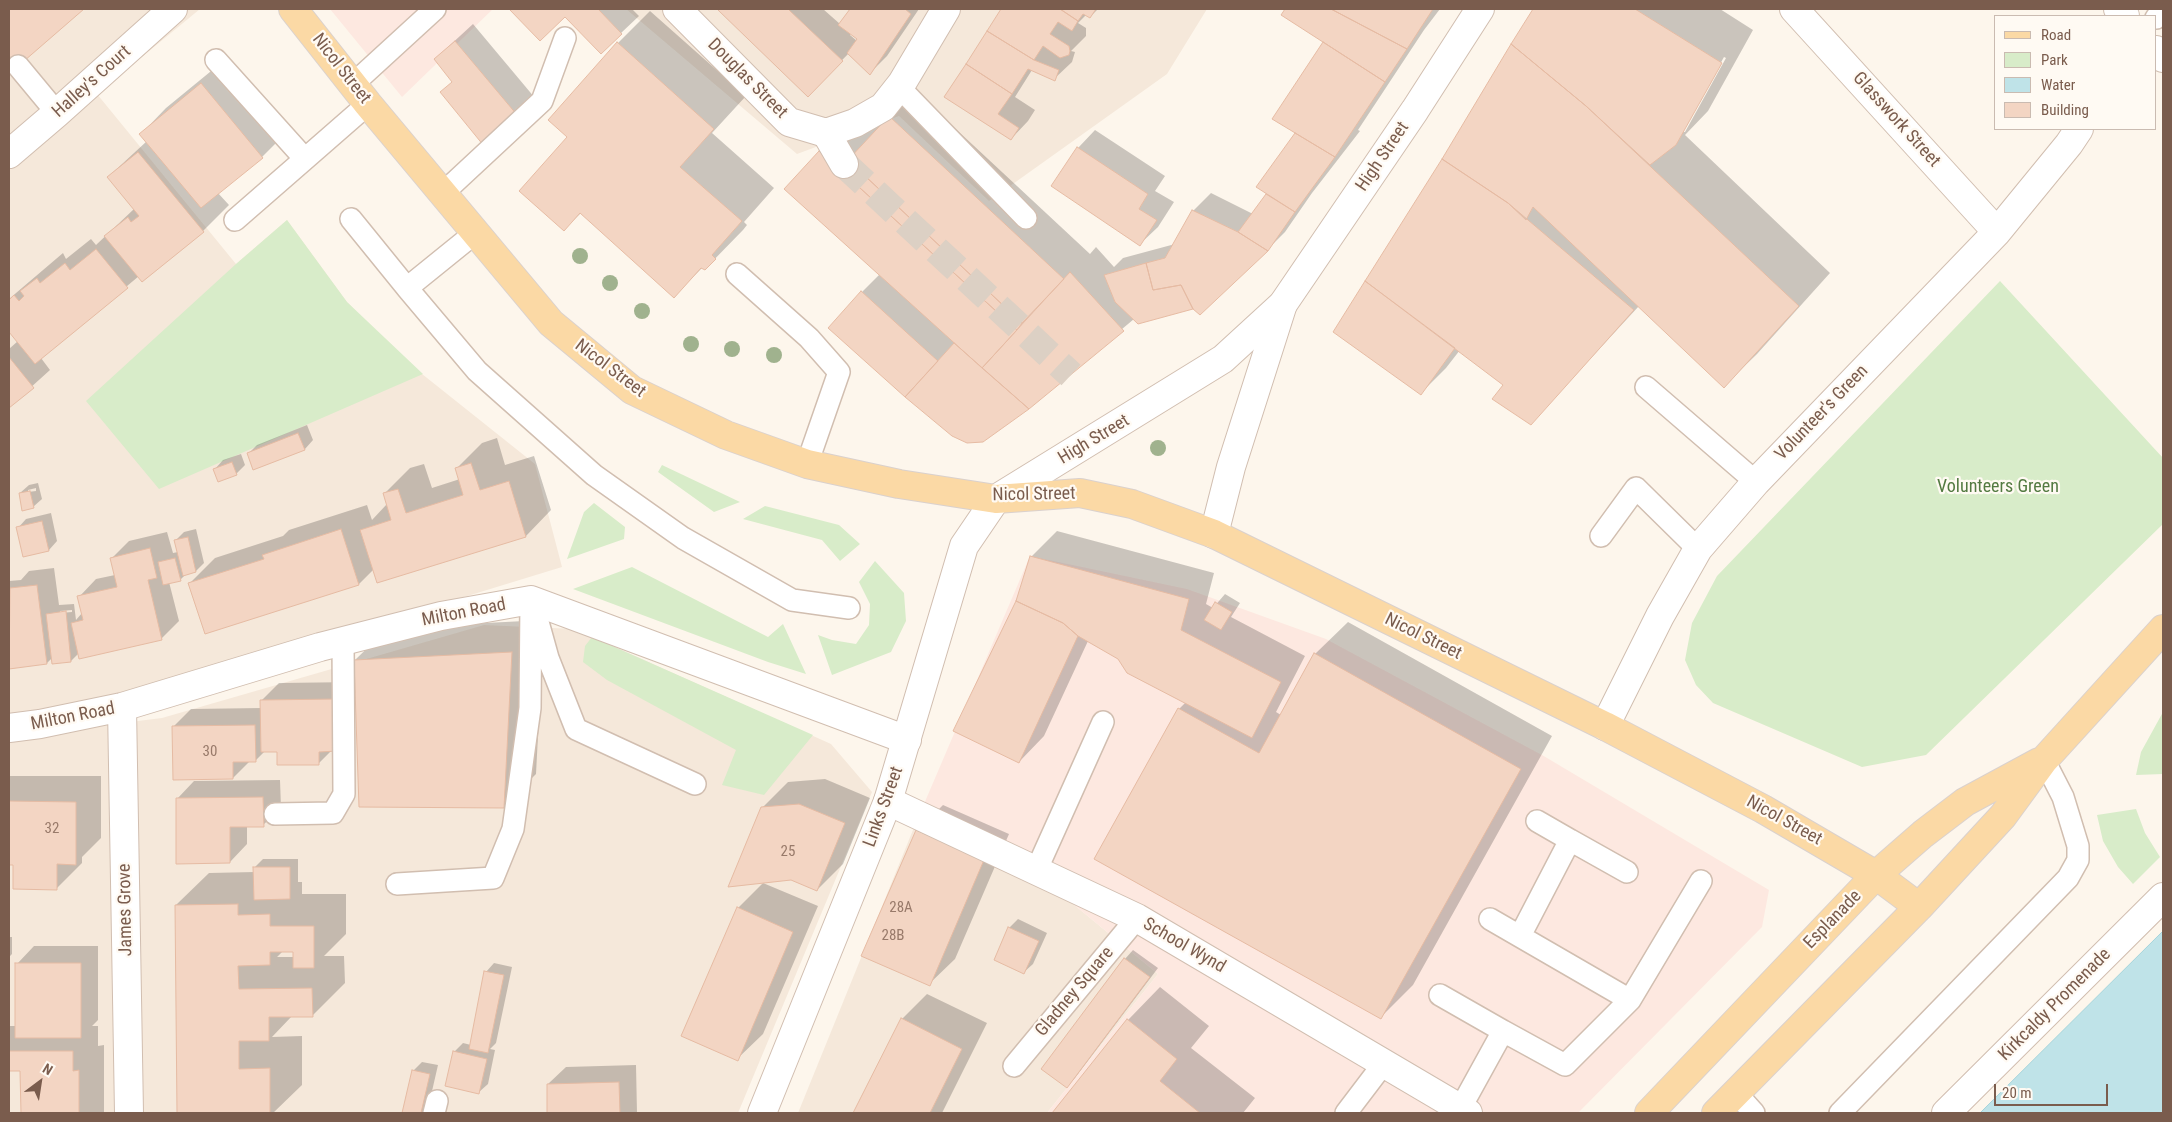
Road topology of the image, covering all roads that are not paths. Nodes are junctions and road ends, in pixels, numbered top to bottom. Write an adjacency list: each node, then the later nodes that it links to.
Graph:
1 (173, 9): 13 (street, Halley's Court)
2 (293, 9): 12 (main road, Nicol Street)
3 (435, 9): 12 (lane)
4 (677, 9): 15 (street, Douglas Street)
5 (946, 9): 11 (street)
6 (1480, 9): 27 (street, High Street)
7 (1794, 9): 23 (street, Glasswork Street)
8 (565, 38): 19 (lane)
9 (216, 60): 17 (lane)
10 (18, 66): 13 (lane)
11 (899, 87): 15 (street); 20 (lane)
12 (360, 94): 17 (lane); 19 (main road, Nicol Street)
13 (57, 113): 16 (street, Halley's Court)
14 (2078, 130): 23 (street, Volunteer's Green)
15 (826, 133): 18 (street)
16 (9, 154)
17 (305, 159): 22 (lane)
18 (844, 164)
19 (442, 194): 24 (main road, Nicol Street)
20 (1026, 218)
21 (351, 219): 26 (lane)
22 (235, 220)
23 (1997, 232): 30 (street, Volunteer's Green)
24 (475, 233): 26 (lane); 29 (main road, Nicol Street)
25 (737, 274): 29 (lane)
26 (407, 288): 36 (lane)
27 (1283, 304): 31 (street, High Street); 32 (street, High Street)
28 (1646, 387): 30 (lane)
29 (807, 464): 31 (main road, Nicol Street)
30 (1756, 482): 34 (street, Volunteer's Green)
31 (996, 499): 32 (main road, Nicol Street); 43 (street, Links Street)
32 (1214, 534): 41 (main road, Nicol Street)
33 (1600, 536): 34 (lane)
34 (1698, 549): 41 (street, Volunteer's Green)
35 (531, 600): 38 (street, Milton Road); 43 (street, Milton Road); 45 (lane); 54 (lane)
36 (849, 608)
37 (2163, 629): 44 (main road, Esplanade)
38 (343, 641): 39 (street, Milton Road); 47 (lane)
39 (122, 707): 42 (street, Milton Road); 67 (street, James Grove)
40 (1103, 722): 50 (lane)
41 (1605, 726): 52 (main road, Nicol Street)
42 (9, 728)
43 (907, 740): 46 (street, Links Street)
44 (2044, 760): 52 (main road, Esplanade); 56 (main road, Esplanade); 72 (lane)
45 (695, 784)
46 (888, 801): 50 (street, School Wynd); 68 (street, Links Street)
47 (275, 814)
48 (1537, 821): 49 (lane)
49 (1570, 840): 51 (lane); 59 (lane)
50 (1036, 871): 57 (street, School Wynd)
51 (1628, 872)
52 (1876, 875): 56 (main road, Nicol Street); 70 (main road, Esplanade)
53 (1701, 881): 61 (lane)
54 (397, 884)
55 (2163, 897): 73 (street, Kirkcaldy Promenade)
56 (1919, 907): 65 (main road, Esplanade)
57 (1137, 918): 63 (street, School Wynd); 64 (lane, Gladney Square)
58 (1490, 919): 59 (lane)
59 (1520, 936): 61 (lane)
60 (1440, 995): 62 (lane)
61 (1630, 1000): 62 (lane)
62 (1503, 1031): 66 (lane)
63 (1384, 1064): 66 (street, School Wynd); 69 (lane)
64 (1014, 1066)
65 (1745, 1103): 71 (main road, Esplanade)
66 (1464, 1111)
67 (129, 1113)
68 (762, 1113)
69 (1346, 1113)
70 (1649, 1113)
71 (1716, 1113)
72 (1840, 1113)
73 (1946, 1113)

